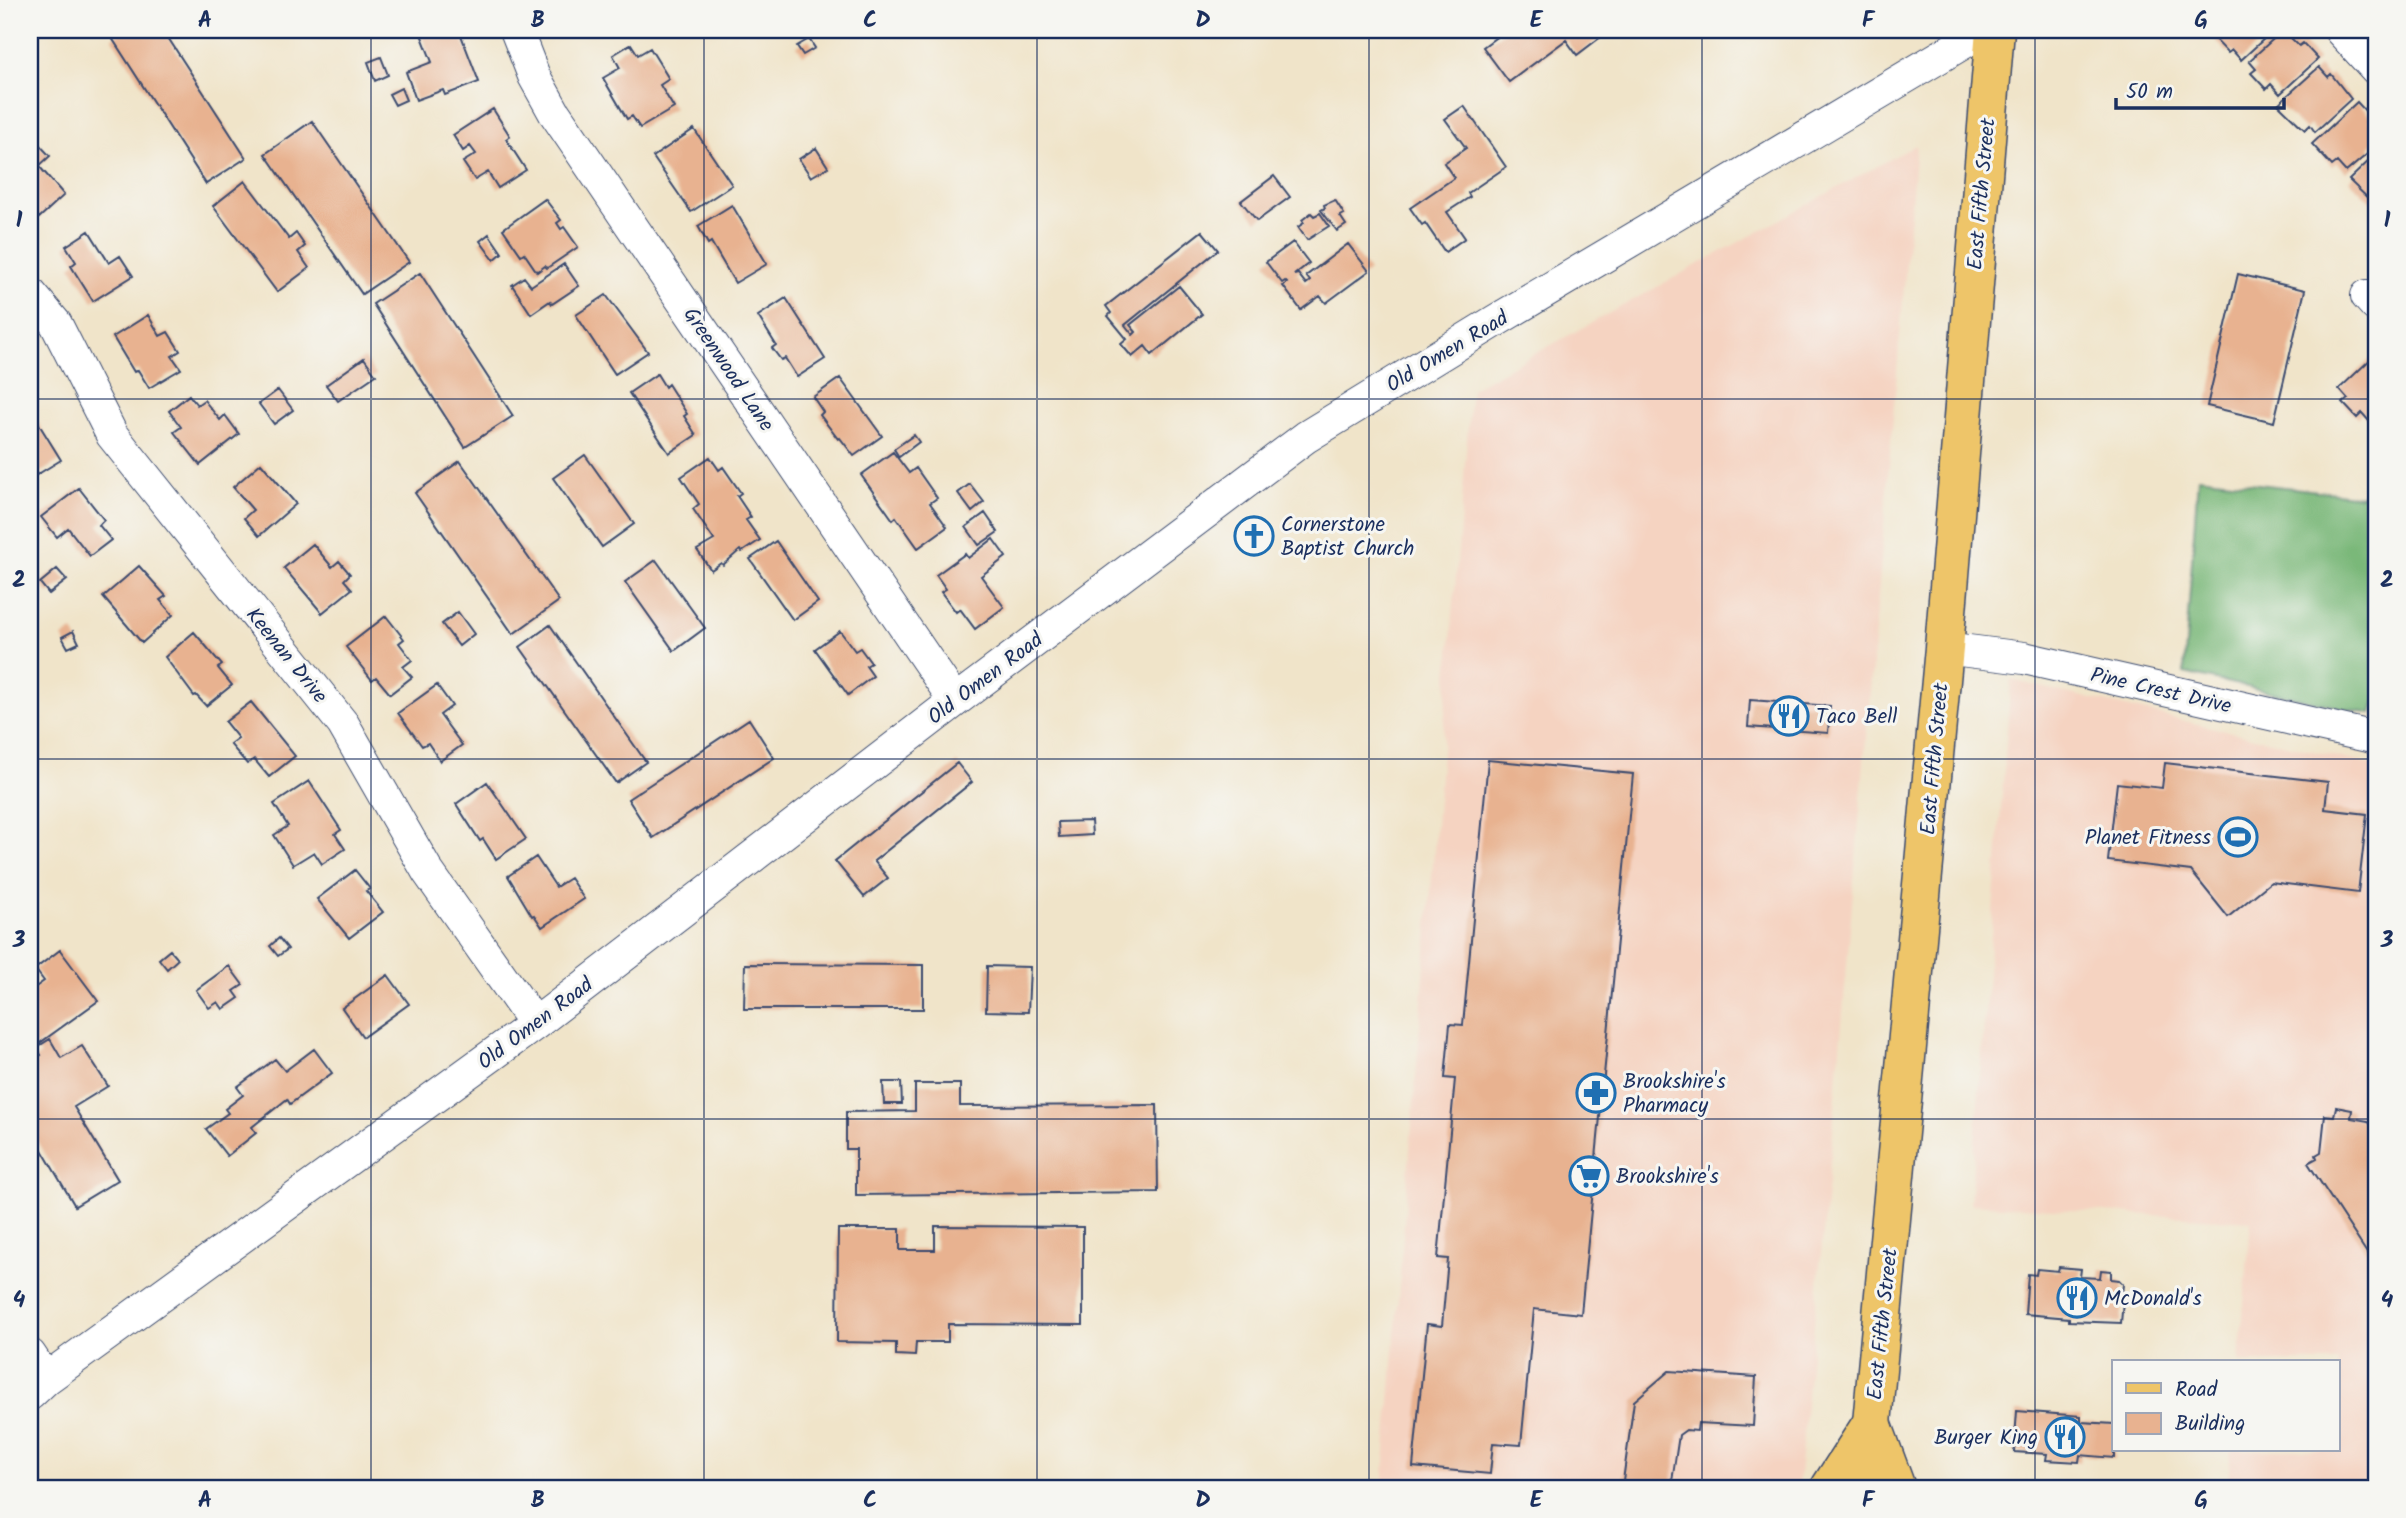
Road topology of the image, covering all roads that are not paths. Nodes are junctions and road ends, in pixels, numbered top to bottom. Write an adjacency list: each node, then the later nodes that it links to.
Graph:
1 (516, 30): 8 (street, Greenwood Lane)
2 (1985, 30): 8 (street, Old Omen Road)
3 (1994, 30): 7 (main road, East Fifth Street)
4 (2340, 30): 5 (street)
5 (2376, 69)
6 (30, 293): 10 (street, Keenan Drive)
7 (1944, 648): 9 (street, Pine Crest Drive); 12 (main road, East Fifth Street)
8 (955, 701): 10 (street, Old Omen Road)
9 (2376, 738)
10 (535, 1024): 11 (street, Old Omen Road)
11 (35, 1376)
12 (1872, 1423): 13 (main road); 14 (main road, East Fifth Street); 15 (main road)
13 (1830, 1488)
14 (1867, 1488)
15 (1896, 1488)

